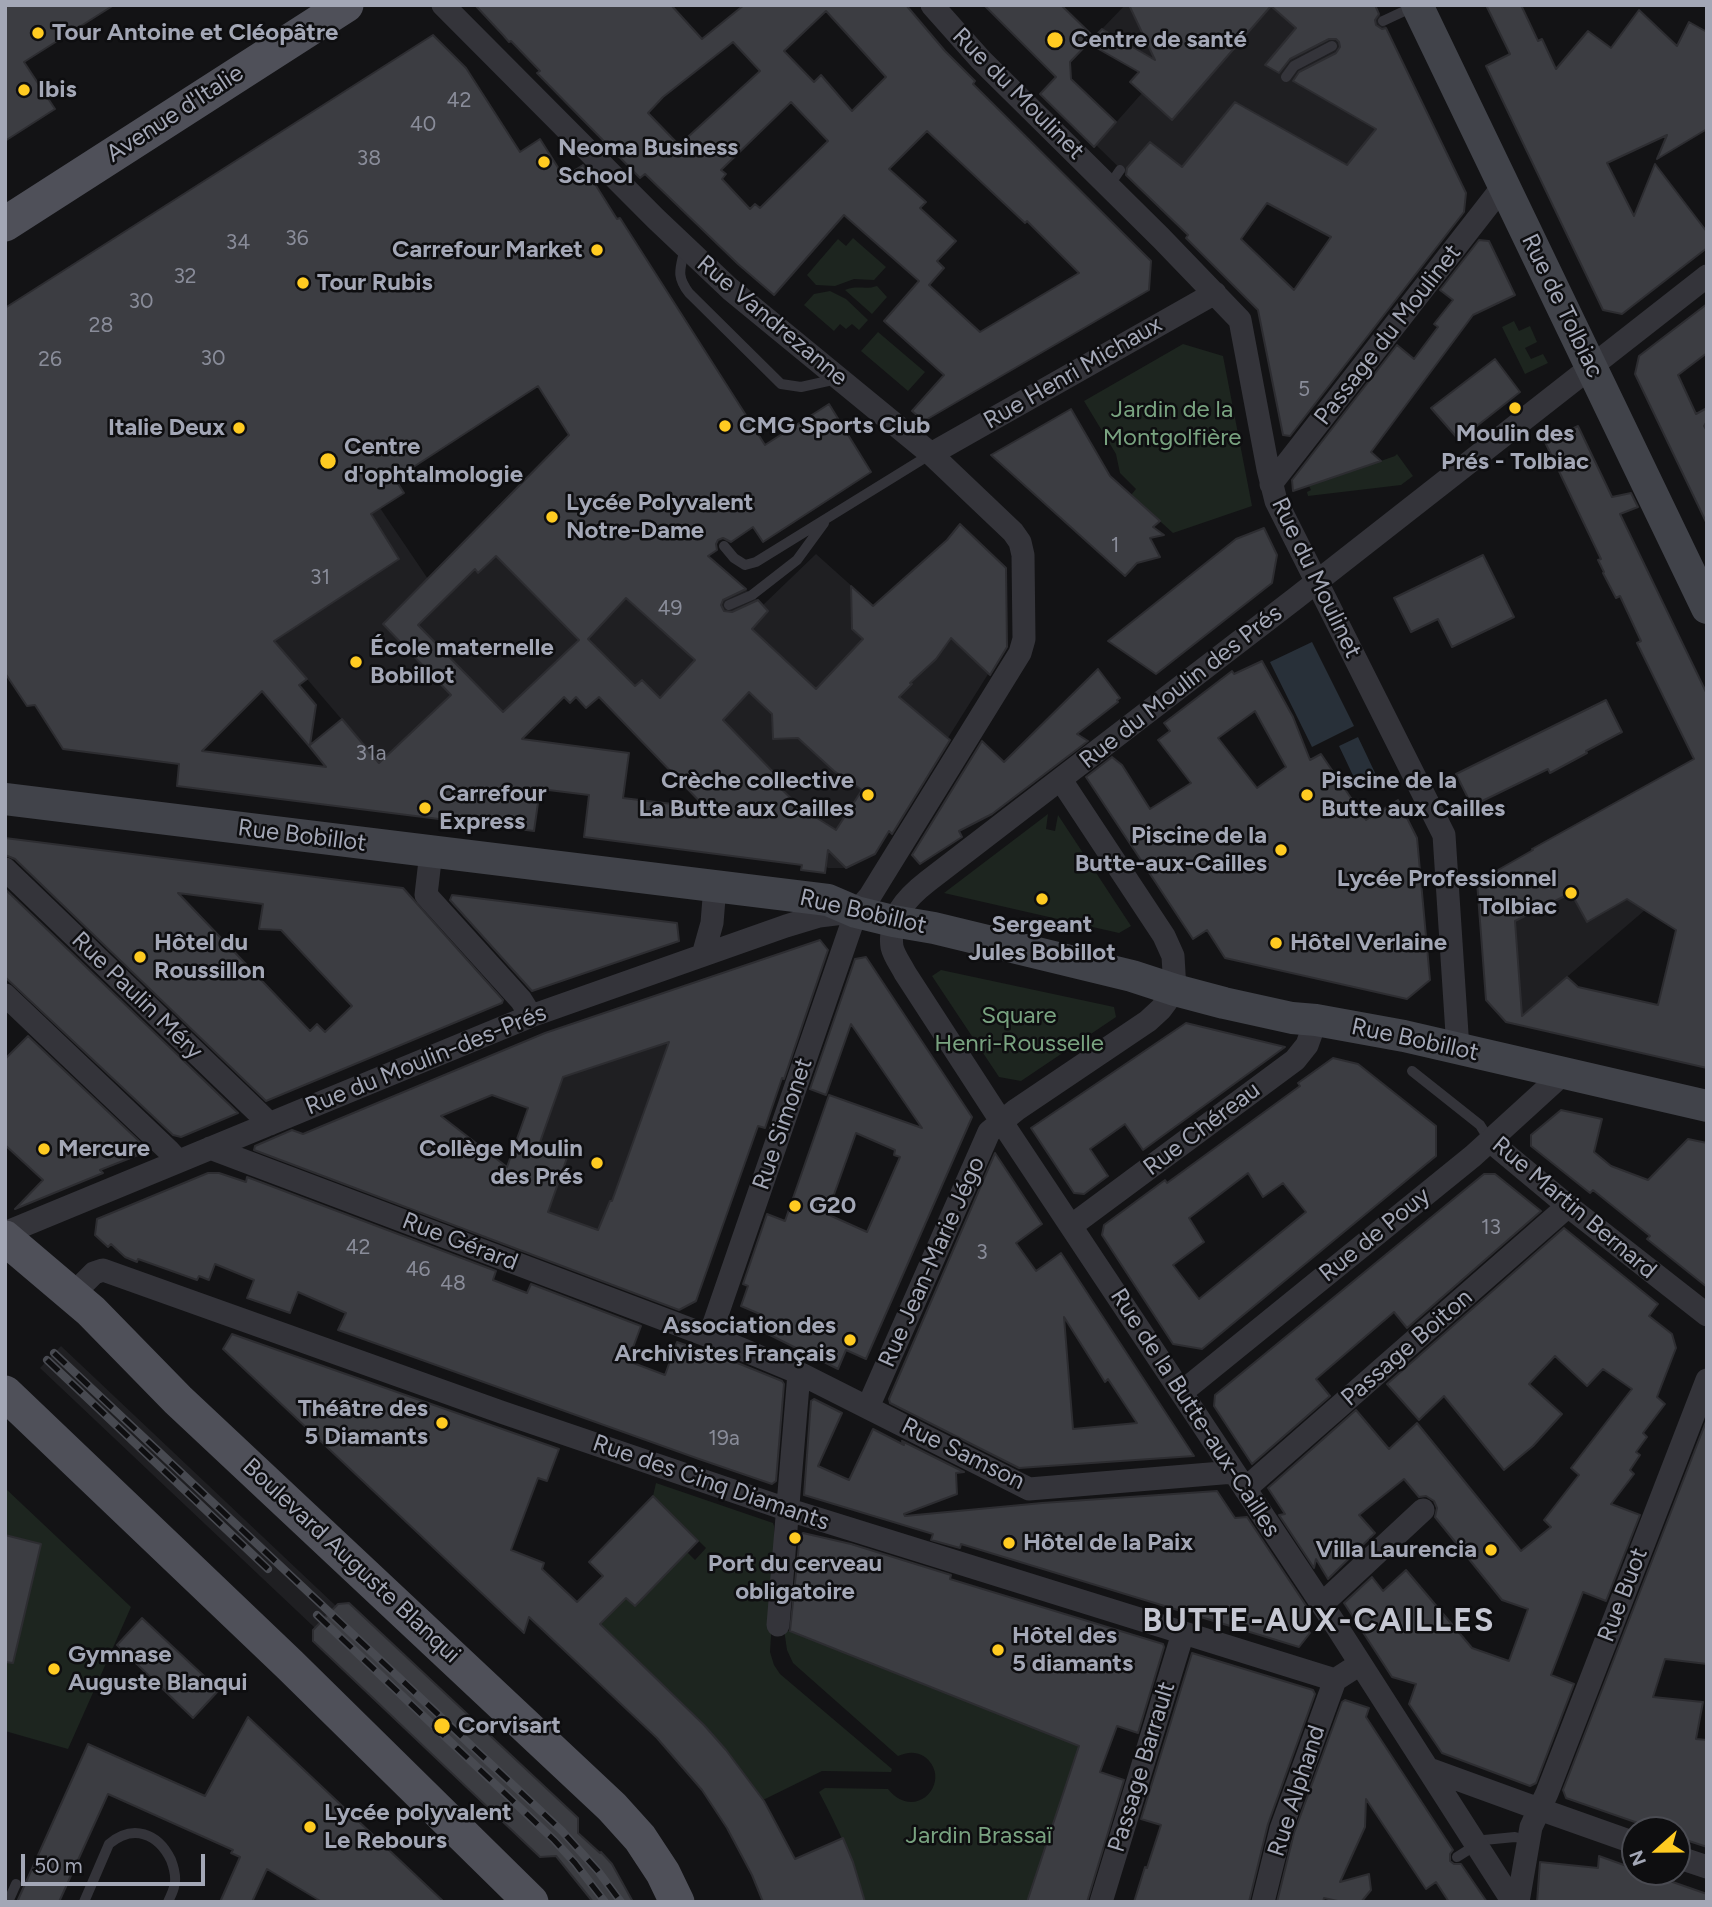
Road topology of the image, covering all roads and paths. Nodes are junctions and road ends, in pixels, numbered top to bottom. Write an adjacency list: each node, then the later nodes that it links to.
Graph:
1 (346, 5): 9 (main road, Avenue d'Italie)
2 (443, 5): 10 (street, Rue Vandrezanne)
3 (932, 5): 12 (street, Rue du Moulinet)
4 (1417, 5): 5 (lane); 8 (street, Rue de Tolbiac)
5 (1383, 22)
6 (1332, 46): 7 (lane)
7 (1286, 77)
8 (1504, 185): 13 (street, Rue de Tolbiac); 16 (street, Passage du Moulinet)
9 (5, 224)
10 (685, 247): 14 (street, Rue Vandrezanne); 14 (lane)
11 (1707, 276): 13 (street, Rue du Moulin des Prés)
12 (1215, 293): 15 (street, Rue Henri Michaux); 16 (street, Rue du Moulinet)
13 (1591, 367): 19 (street, Rue du Moulin des Prés); 20 (street, Rue de Tolbiac)
14 (839, 378): 15 (street, Rue Vandrezanne)
15 (931, 454): 17 (lane); 27 (street, Rue Vandrezanne)
16 (1271, 484): 19 (street, Rue du Moulinet)
17 (828, 518): 18 (lane); 21 (lane)
18 (724, 545)
19 (1316, 581): 22 (street, Rue du Moulin des Prés); 34 (street, Rue du Moulinet)
20 (1704, 594)
21 (729, 605)
22 (1061, 780): 28 (street, Rue du Moulin des Prés); 31 (street)
23 (5, 799): 24 (street, Rue Bobillot)
24 (431, 852): 26 (street, Rue Bobillot); 32 (street)
25 (5, 869): 39 (street, Rue Paulin Méry)
26 (715, 886): 27 (street, Rue Bobillot); 29 (street)
27 (856, 912): 28 (street, Rue Bobillot); 29 (street, Rue du Moulin-des-Prés); 48 (street, Rue Simonet)
28 (893, 921): 31 (street, Rue Bobillot); 38 (street, Rue de la Butte-aux-Cailles)
29 (703, 955): 32 (street, Rue du Moulin-des-Prés)
30 (5, 995): 42 (street)
31 (1168, 999): 33 (street, Rue Bobillot); 38 (street)
32 (531, 1016): 39 (street, Rue du Moulin-des-Prés)
33 (1316, 1020): 34 (street, Rue Bobillot); 44 (street, Rue Chéreau)
34 (1458, 1049): 36 (street, Rue Bobillot)
35 (1412, 1071): 40 (lane, Rue Martin Bernard)
36 (1564, 1073): 37 (street, Rue Bobillot); 40 (street, Rue de Pouy)
37 (1707, 1106)
38 (1001, 1121): 44 (street, Rue de la Butte-aux-Cailles); 53 (street, Rue Jean-Marie Jégo)
39 (270, 1124): 41 (street, Rue du Moulin-des-Prés)
40 (1490, 1141): 43 (street, Rue Martin Bernard); 51 (street, Rue de Pouy)
41 (210, 1148): 42 (street, Rue du Moulin-des-Prés); 48 (street, Rue Gérard)
42 (178, 1161): 45 (street, Rue du Moulin-des-Prés)
43 (1568, 1206): 47 (street, Rue Martin Bernard); 54 (street, Passage Boiton)
44 (1071, 1226): 51 (street, Rue de la Butte-aux-Cailles)
45 (5, 1236): 46 (main road, Boulevard Auguste Blanqui)
46 (72, 1295): 55 (street, Rue des Cinq Diamants); 72 (main road, Boulevard Auguste Blanqui)
47 (1707, 1315)
48 (710, 1335): 49 (street, Rue Samson)
49 (799, 1373): 53 (street, Rue Samson); 55 (street)
50 (1707, 1380): 63 (street, Rue Buot)
51 (1182, 1392): 54 (street, Rue de la Butte-aux-Cailles)
52 (5, 1394): 71 (main road)
53 (868, 1407): 54 (street, Rue Samson)
54 (1239, 1480): 57 (street, Rue de la Butte-aux-Cailles)
55 (786, 1510): 58 (street); 59 (street, Rue des Cinq Diamants)
56 (1423, 1510): 57 (street)
57 (1322, 1604): 60 (street, Rue de la Butte-aux-Cailles)
58 (778, 1625)
59 (1183, 1633): 61 (street, Rue des Cinq Diamants); 73 (street, Passage Barrault)
60 (1360, 1664): 61 (street); 62 (street, Rue de la Butte-aux-Cailles)
61 (1335, 1680): 74 (street, Rue Alphand)
62 (1429, 1769): 63 (street); 66 (street, Rue de la Butte-aux-Cailles)
63 (1539, 1809): 64 (street); 65 (street)
64 (1621, 1838)
65 (1528, 1840): 66 (lane); 76 (street)
66 (1467, 1851): 75 (street, Rue de la Butte-aux-Cailles)
67 (16, 1884): 68 (lane)
68 (8, 1902)
69 (84, 1902): 70 (lane)
70 (168, 1902)
71 (531, 1902)
72 (677, 1902)
73 (1101, 1902)
74 (1263, 1902)
75 (1513, 1902)
76 (1518, 1902)

